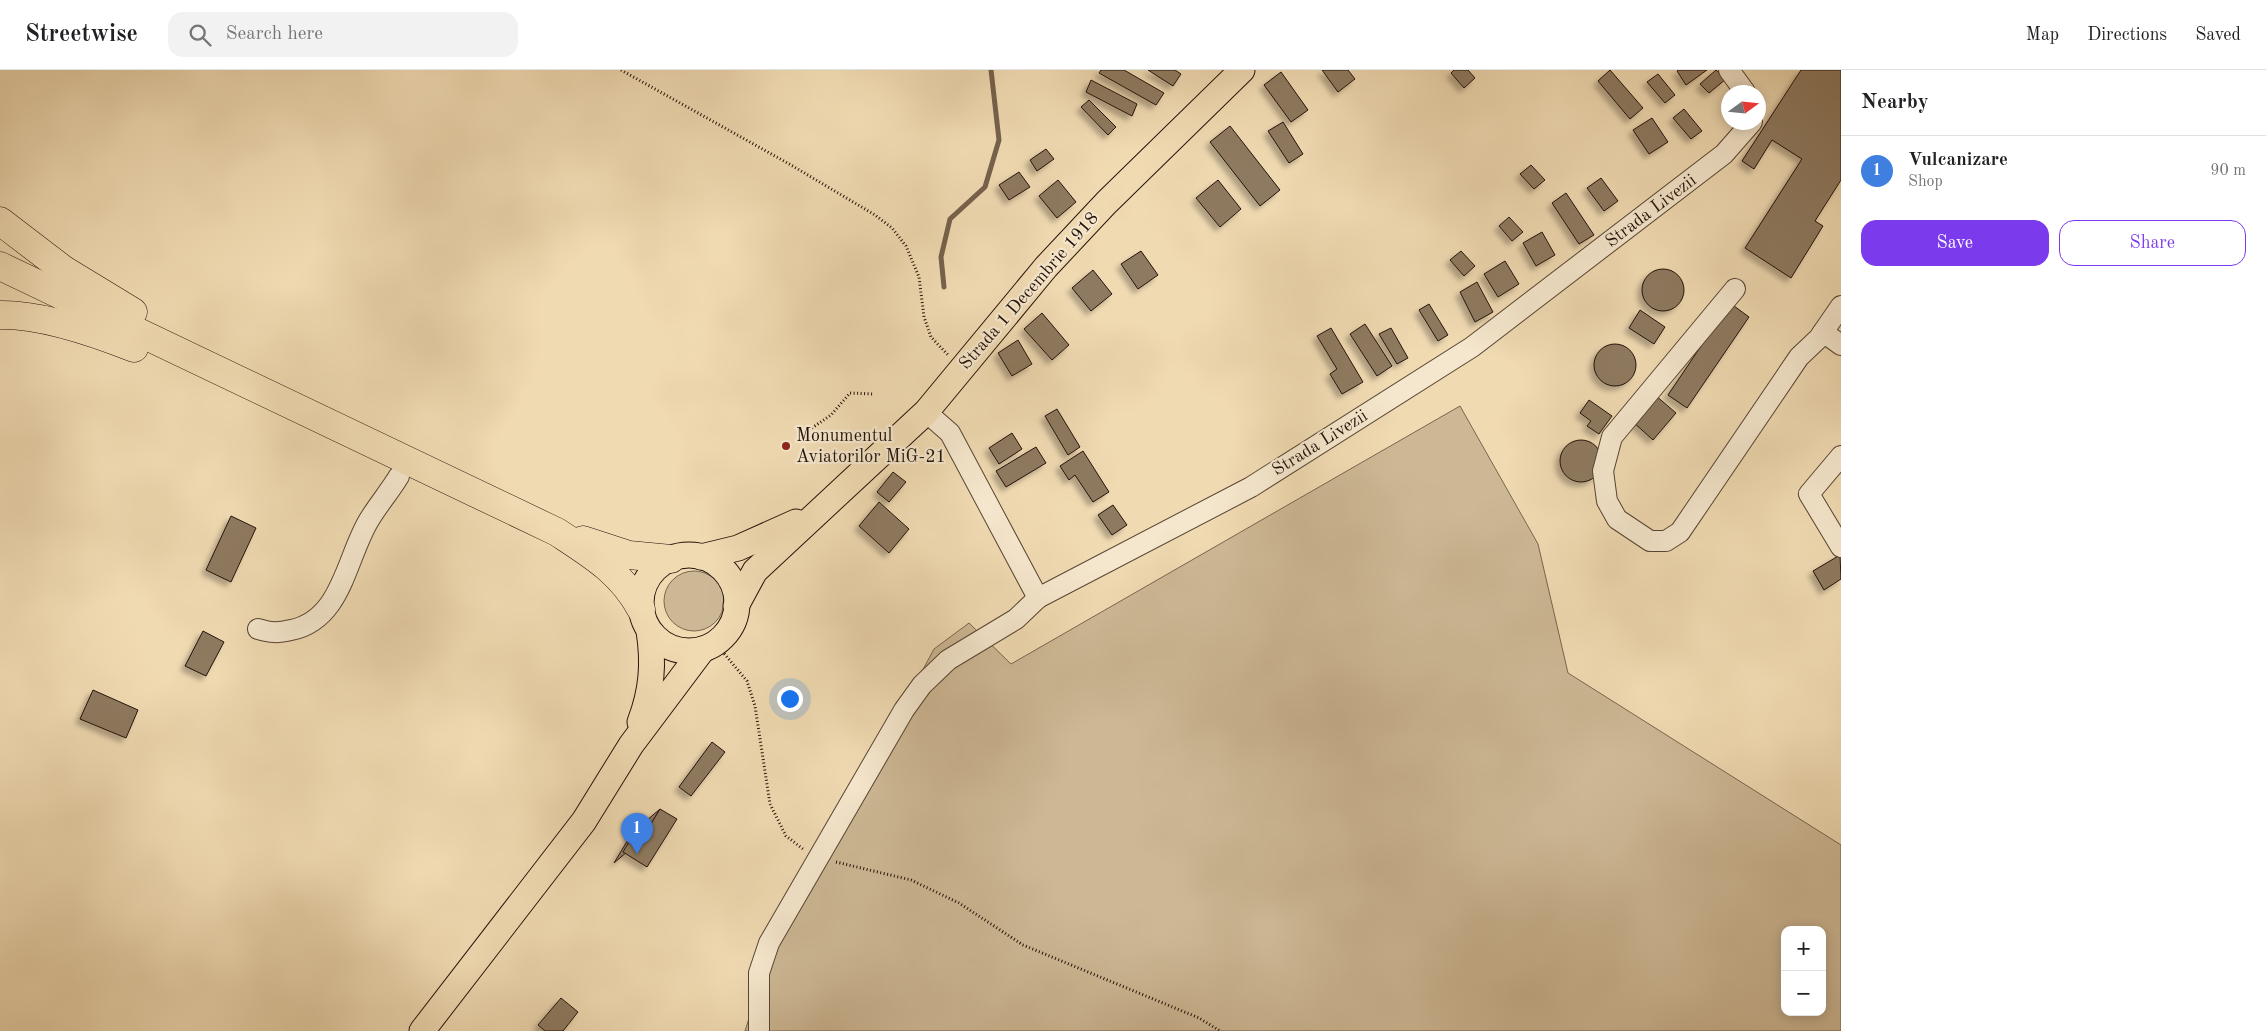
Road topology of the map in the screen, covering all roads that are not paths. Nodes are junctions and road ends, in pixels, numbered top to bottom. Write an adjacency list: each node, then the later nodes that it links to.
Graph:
1 (1242, 70): 12 (main road, Strada 1 Decembrie 1918)
2 (1729, 70): 3 (street)
3 (1740, 85)
4 (1745, 130): 21 (street, Strada Livezii)
5 (0, 221): 14 (highway)
6 (0, 266): 14 (highway)
7 (1735, 289): 10 (street)
8 (1841, 306): 10 (street)
9 (0, 315): 15 (highway)
10 (1823, 332): 11 (street)
11 (1841, 345)
12 (926, 412): 16 (main road, Strada 1 Decembrie 1918); 21 (street)
13 (1841, 456): 18 (street)
14 (430, 471): 15 (highway); 17 (highway)
15 (399, 476): 24 (street)
16 (816, 512): 19 (main road, Strada 1 Decembrie 1918); 22 (main road, Strada 1 Decembrie 1918)
17 (557, 532): 20 (highway); 23 (highway)
18 (1841, 547)
19 (701, 557): 20 (main road); 22 (main road)
20 (671, 558): 23 (main road)
21 (1038, 598): 28 (street, Strada Livezii)
22 (736, 606): 25 (main road)
23 (645, 620): 25 (main road); 26 (main road)
24 (258, 628)
25 (709, 646): 26 (main road)
26 (631, 745): 27 (main road)
27 (422, 1031)
28 (759, 1031)

